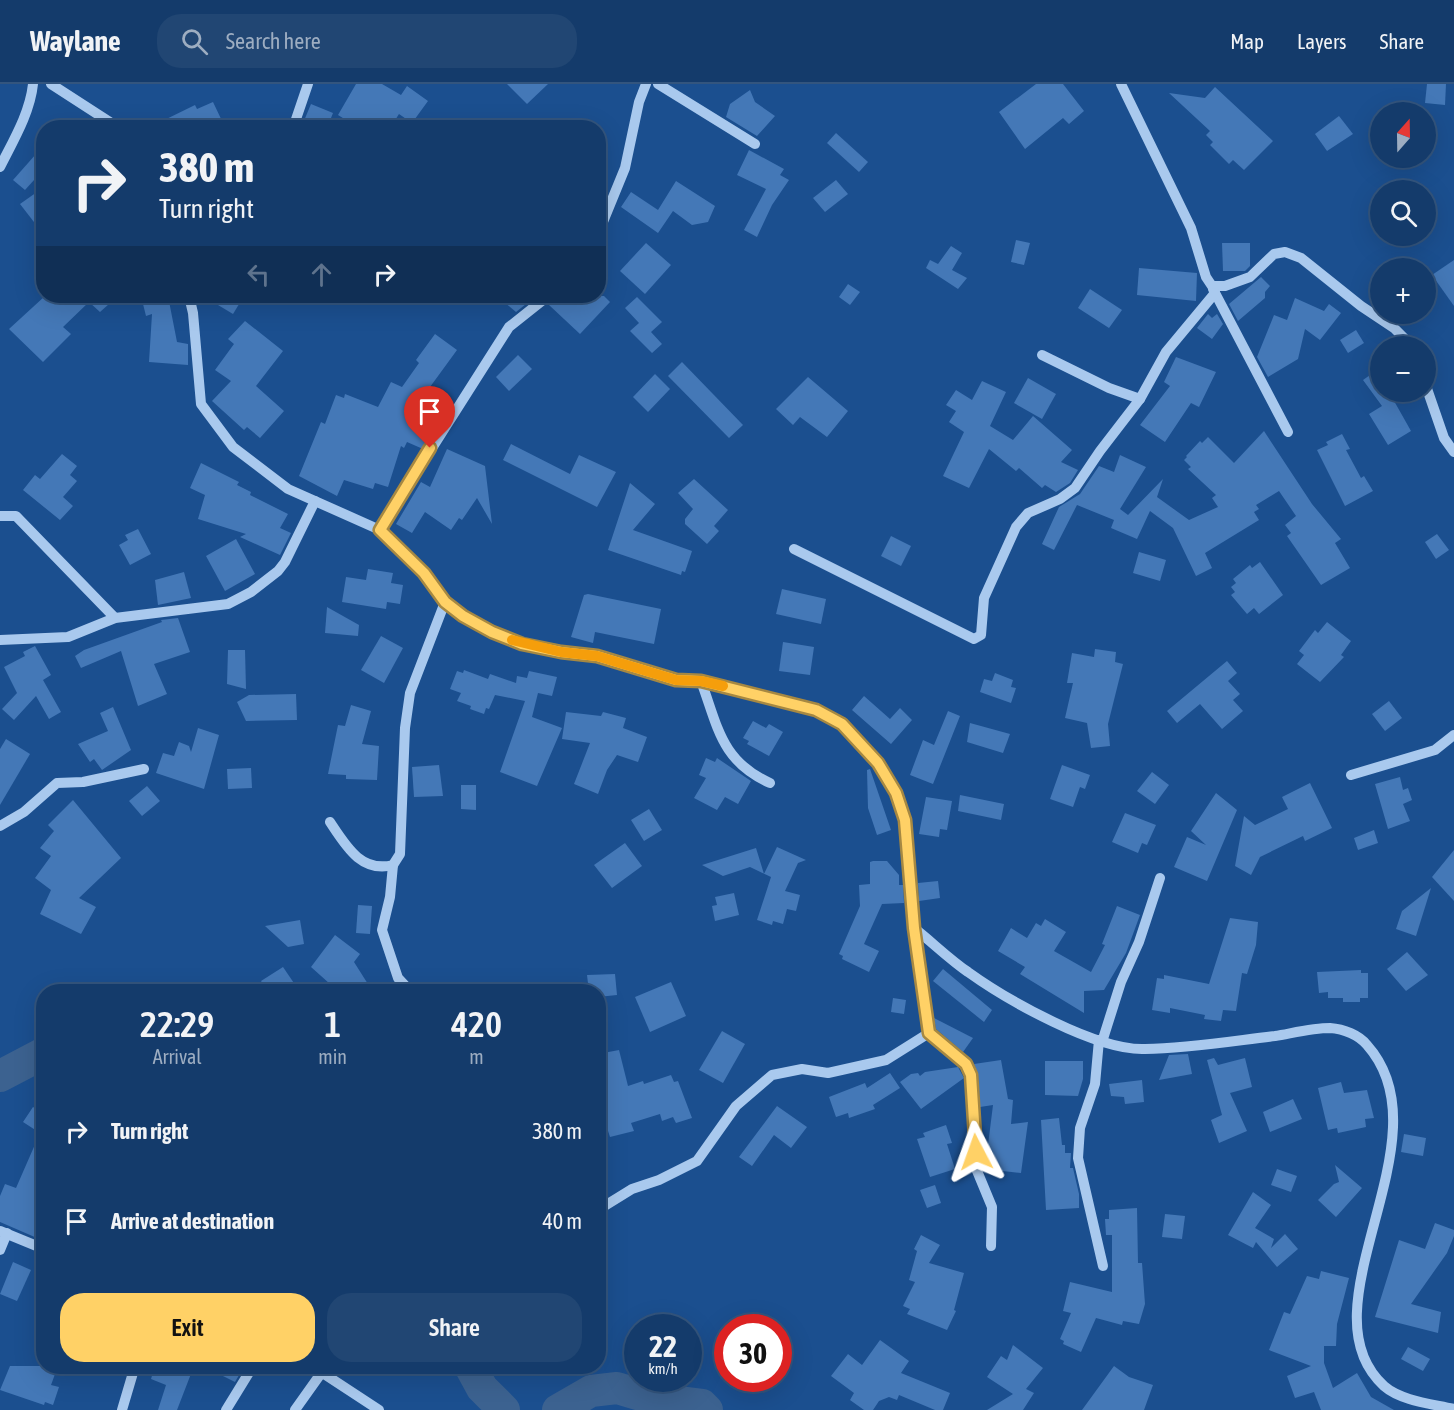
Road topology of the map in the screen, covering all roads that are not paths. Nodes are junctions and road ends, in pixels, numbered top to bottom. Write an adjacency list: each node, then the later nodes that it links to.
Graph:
1 (33, 84): 10 (street)
2 (51, 84): 7 (street)
3 (308, 84): 8 (street)
4 (646, 84): 11 (street)
5 (658, 84): 9 (street)
6 (1121, 84): 12 (street)
7 (107, 120)
8 (296, 120)
9 (755, 144)
10 (0, 167)
11 (606, 214)
12 (1213, 289): 15 (street); 17 (street); 19 (street)
13 (191, 303): 21 (street)
14 (539, 303): 23 (street)
15 (1402, 336)
16 (1042, 356): 17 (street)
17 (1140, 399): 24 (street)
18 (1432, 402): 20 (street)
19 (1288, 432)
20 (1454, 452)
21 (315, 501): 23 (street); 26 (street)
22 (0, 516): 26 (street)
23 (380, 530): 25 (street)
24 (794, 549)
25 (445, 602): 28 (street); 35 (street)
26 (115, 618): 27 (street)
27 (0, 640)
28 (701, 681): 32 (street); 37 (street)
29 (1454, 735): 31 (street)
30 (144, 769): 34 (street)
31 (1351, 776)
32 (770, 783)
33 (330, 822): 35 (street)
34 (0, 826)
35 (393, 864): 38 (street)
36 (1160, 878): 40 (street)
37 (914, 928): 39 (street); 40 (street)
38 (404, 984)
39 (929, 1033): 41 (street); 44 (street)
40 (1101, 1041): 46 (street); 51 (street)
41 (606, 1205)
42 (3, 1232): 43 (street); 45 (street)
43 (36, 1246)
44 (991, 1246)
45 (0, 1250)
46 (1103, 1266)
47 (133, 1374): 52 (street)
48 (248, 1374): 53 (street)
49 (314, 1374): 54 (street)
50 (325, 1374): 55 (street)
51 (1454, 1409)
52 (122, 1410)
53 (226, 1410)
54 (295, 1410)
55 (379, 1410)

